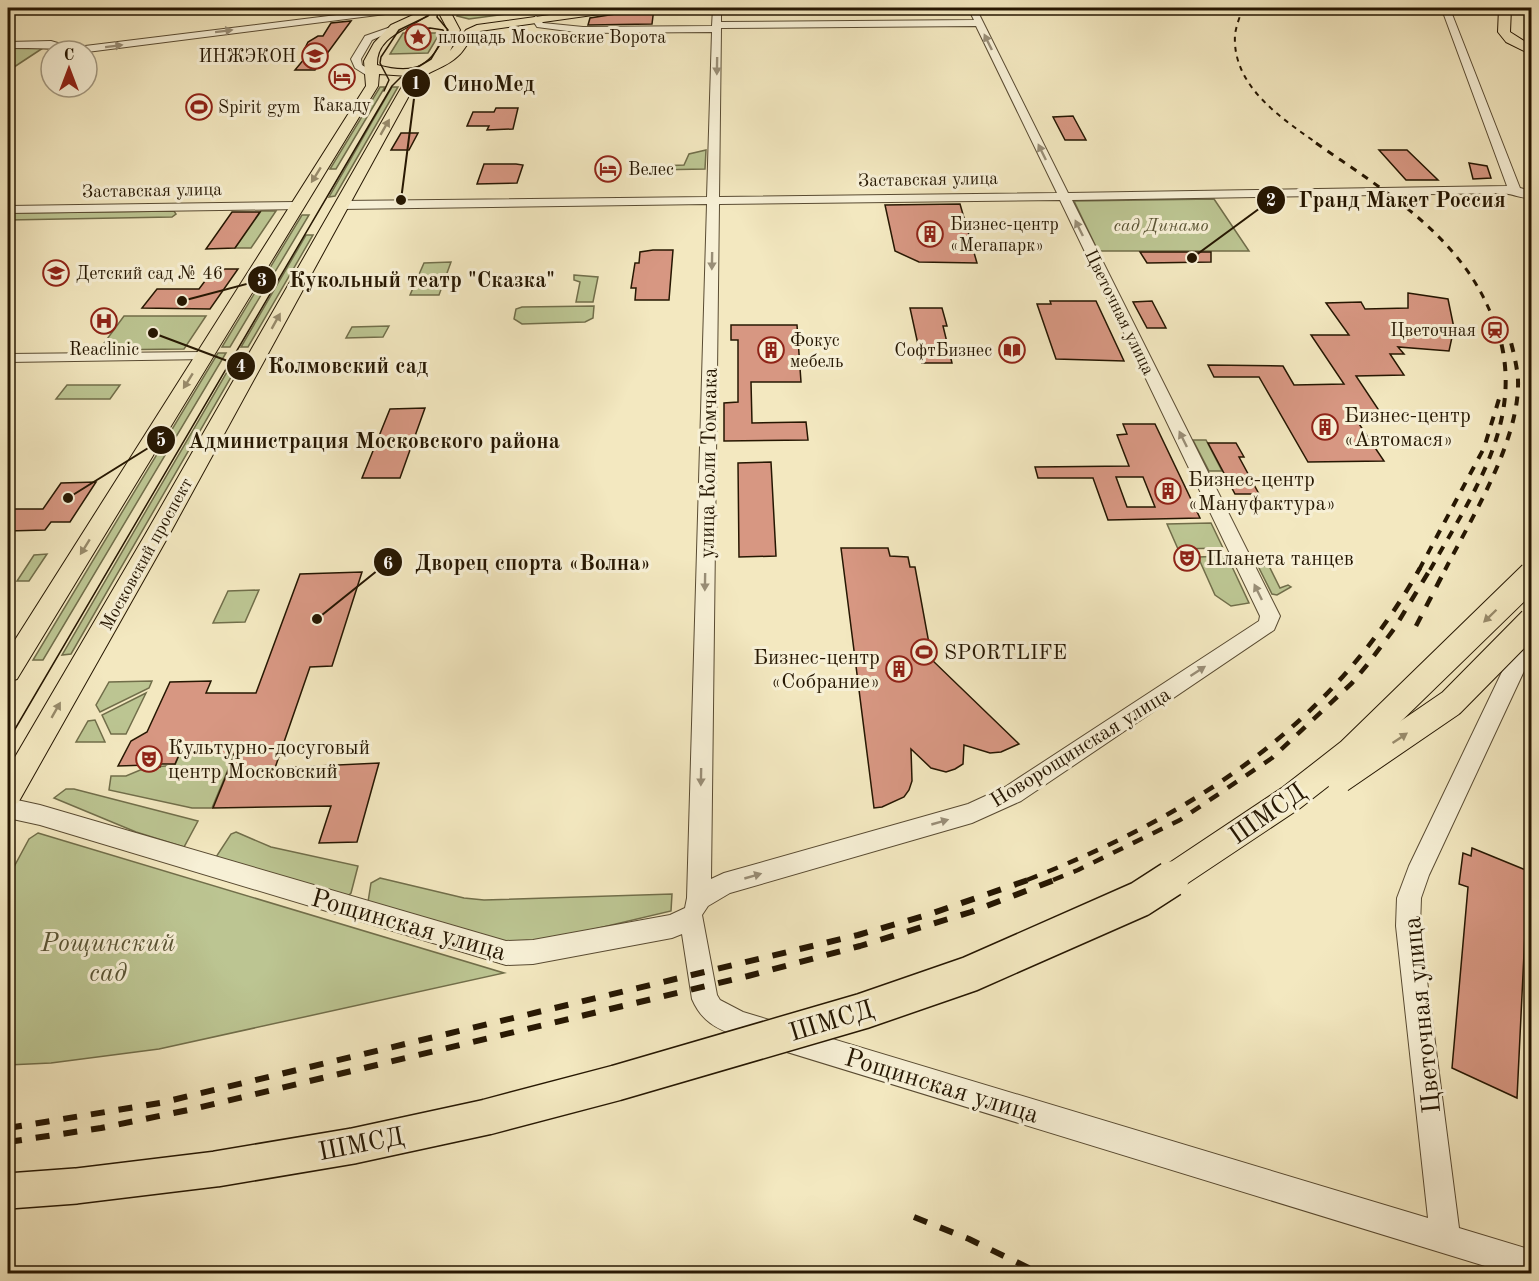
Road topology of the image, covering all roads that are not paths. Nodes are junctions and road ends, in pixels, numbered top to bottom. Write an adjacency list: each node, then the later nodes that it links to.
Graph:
1 (409, 8): 17 (street, one-way to 1)
2 (428, 8): 13 (main road)
3 (575, 8): 14 (main road)
4 (621, 8): 10 (main road)
5 (717, 8): 12 (street, улица Коли Томчака)
6 (972, 8): 11 (street, Цветочная улица)
7 (1437, 8): 21 (street)
8 (1505, 8): 18 (main road)
9 (449, 9): 14 (main road)
10 (536, 20): 12 (street); 19 (main road)
11 (979, 23): 12 (street); 23 (street, Цветочная улица, one-way to 11)
12 (717, 27): 24 (street, улица Коли Томчака, one-way to 24)
13 (391, 30): 14 (main road); 20 (main road); 20 (street)
14 (451, 30): 19 (main road, Московский проспект)
15 (39, 44): 16 (street)
16 (8, 45)
17 (99, 47)
18 (1532, 51)
19 (431, 66): 20 (main road); 26 (main road, Московский проспект, one-way to 19)
20 (373, 72): 27 (main road, one-way to 27)
21 (1515, 190): 22 (street, Заставская улица); 23 (street, Заставская улица); 25 (street)
22 (1532, 195)
23 (1063, 196): 24 (street, Заставская улица); 32 (street, Цветочная улица, one-way to 23)
24 (714, 200): 26 (street, Заставская улица); 38 (street, улица Коли Томчака, one-way to 38)
25 (1532, 200)
26 (341, 205): 36 (main road, Московский проспект, one-way to 26)
27 (296, 206): 28 (street, Заставская улица); 29 (main road)
28 (8, 210)
29 (203, 356): 30 (street); 35 (main road, one-way to 35)
30 (8, 358)
31 (1532, 575): 39 (main road, ШМСД, one-way to 39, bridge)
32 (1270, 616): 38 (street, Новорощинская улица, one-way to 32)
33 (1532, 621): 40 (main road, ШМСД, one-way to 33, bridge)
34 (1532, 642): 41 (street, Цветочная улица)
35 (8, 672)
36 (8, 794)
37 (8, 808): 38 (street, Рощинская улица)
38 (695, 908): 41 (street, Рощинская улица)
39 (8, 1191)
40 (8, 1200)
41 (1445, 1238): 42 (street, Рощинская улица)
42 (1532, 1265)

